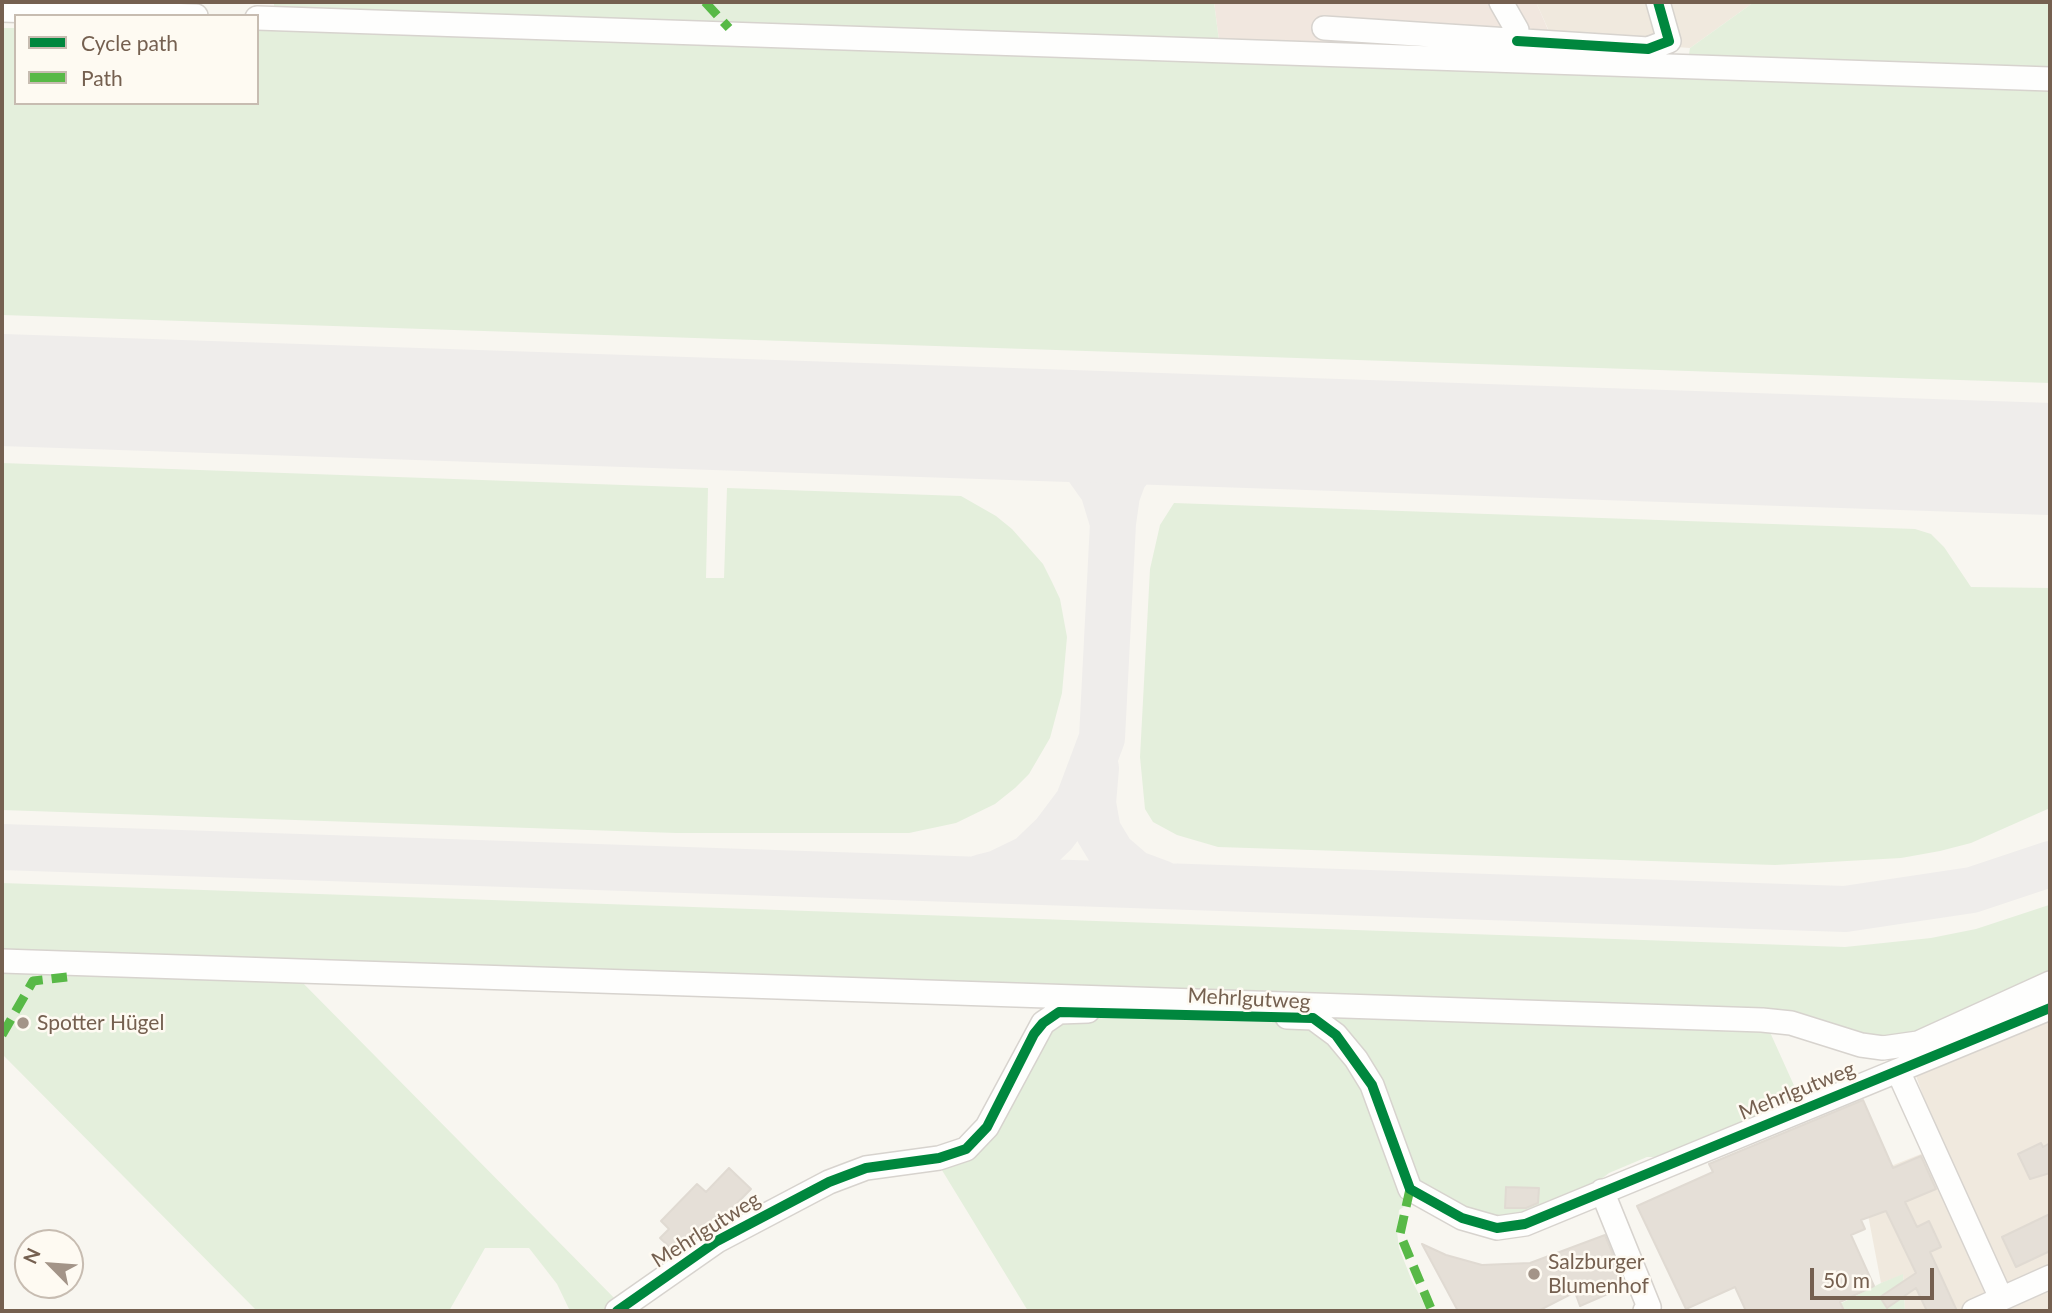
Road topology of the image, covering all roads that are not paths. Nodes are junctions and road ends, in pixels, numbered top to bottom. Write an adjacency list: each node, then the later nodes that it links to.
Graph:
1 (1501, 2): 7 (street)
2 (1658, 2): 8 (street)
3 (2, 10): 4 (street)
4 (131, 14)
5 (259, 18): 9 (street)
6 (1324, 29): 7 (street)
7 (1517, 41): 8 (street)
8 (1670, 41): 9 (street)
9 (1681, 66): 10 (street)
10 (2050, 79)
11 (2, 961): 14 (street)
12 (2050, 983): 14 (street)
13 (2050, 1008): 15 (street, Mehrlgutweg)
14 (1312, 1012): 16 (street, Mehrlgutweg); 19 (street, Mehrlgutweg)
15 (1898, 1072): 16 (street, Mehrlgutweg); 18 (street)
16 (1602, 1191): 20 (street)
17 (2050, 1277): 18 (street)
18 (2001, 1298): 21 (street)
19 (617, 1311)
20 (1645, 1311)
21 (1974, 1311)

